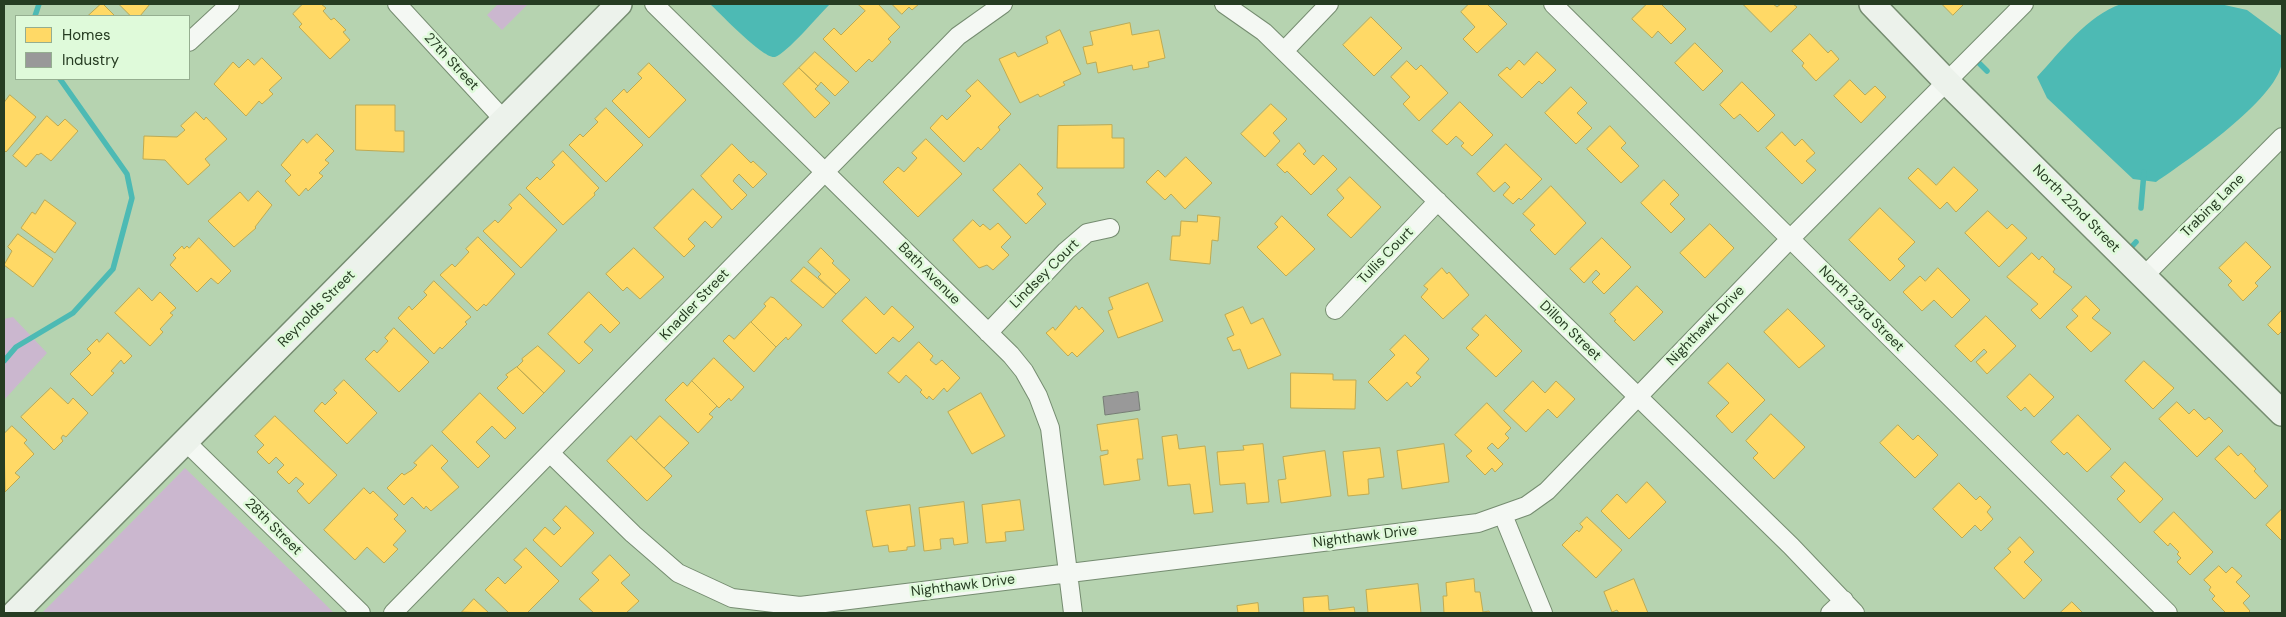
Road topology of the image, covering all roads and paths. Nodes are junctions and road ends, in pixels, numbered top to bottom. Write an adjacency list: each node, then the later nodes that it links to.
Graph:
1 (230, 4): 11 (street)
2 (397, 4): 14 (street, 27th Street)
3 (619, 4): 14 (main road, Reynolds Street)
4 (654, 4): 16 (street, Bath Avenue)
5 (1003, 4): 16 (street, Knadler Street)
6 (1224, 4): 12 (street)
7 (1329, 4): 12 (street)
8 (1553, 4): 19 (street, North 23rd Street)
9 (1872, 4): 13 (main road, North 22nd Street)
10 (2024, 4): 13 (street, Nighthawk Drive)
11 (190, 41)
12 (1284, 51): 17 (street, Dillon Street)
13 (1948, 82): 19 (street, Nighthawk Drive); 20 (main road, North 22nd Street)
14 (504, 120): 25 (main road, Reynolds Street)
15 (2282, 137): 20 (street, Trabing Lane)
16 (825, 172): 22 (street, Bath Avenue); 26 (street, Knadler Street)
17 (1438, 201): 21 (street, Tullis Court); 23 (street, Dillon Street)
18 (1110, 228): 22 (street, Lindsey Court)
19 (1790, 238): 23 (street, Nighthawk Drive); 36 (street, North 23rd Street)
20 (2144, 276): 24 (main road, North 22nd Street)
21 (1335, 310)
22 (988, 333): 28 (street, Bath Avenue)
23 (1638, 397): 27 (street, Nighthawk Drive); 29 (street, Dillon Street)
24 (2282, 413)
25 (185, 441): 30 (main road, Reynolds Street); 31 (street, 28th Street)
26 (550, 453): 28 (street, Nighthawk Drive); 32 (street, Knadler Street)
27 (1503, 515): 28 (street, Nighthawk Drive); 34 (street)
28 (1069, 573): 33 (street, Bath Avenue)
29 (1849, 607): 35 (street)
30 (14, 613)
31 (360, 613)
32 (393, 613)
33 (1073, 613)
34 (1543, 613)
35 (1830, 613)
36 (2168, 613)

